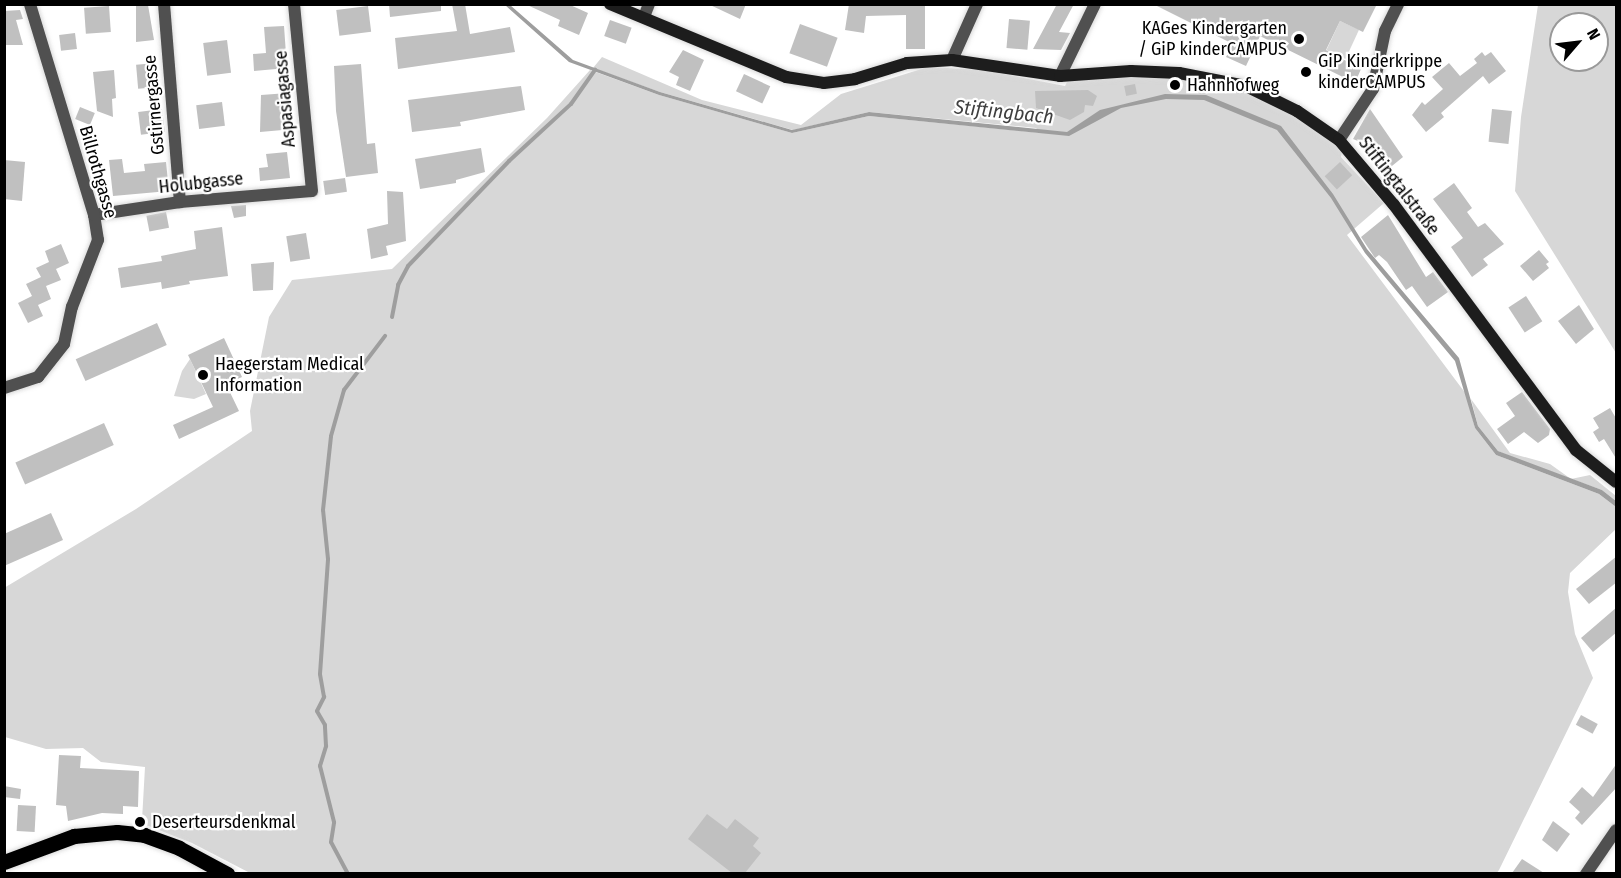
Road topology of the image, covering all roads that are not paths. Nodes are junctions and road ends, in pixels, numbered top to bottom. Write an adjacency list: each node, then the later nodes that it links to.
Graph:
1 (30, 4): 15 (street, Billrothgasse)
2 (164, 4): 14 (street, Gstirnergasse)
3 (294, 4): 13 (street, Aspasiagasse)
4 (610, 4): 9 (street, Stiftingtalstraße)
5 (649, 4): 9 (street)
6 (977, 4): 10 (street)
7 (1095, 4): 11 (street)
8 (1398, 4): 12 (street)
9 (644, 17): 10 (street, Stiftingtalstraße)
10 (952, 60): 11 (street, Stiftingtalstraße)
11 (1060, 76): 12 (street, Stiftingtalstraße)
12 (1339, 140): 17 (street, Stiftingtalstraße)
13 (312, 190): 14 (street, Holubgasse)
14 (180, 202): 15 (street, Holubgasse)
15 (94, 215): 16 (street, Billrothgasse)
16 (4, 388)
17 (1617, 482)
18 (1617, 830): 21 (street)
19 (4, 862): 20 (main road)
20 (227, 873)
21 (1586, 873)

